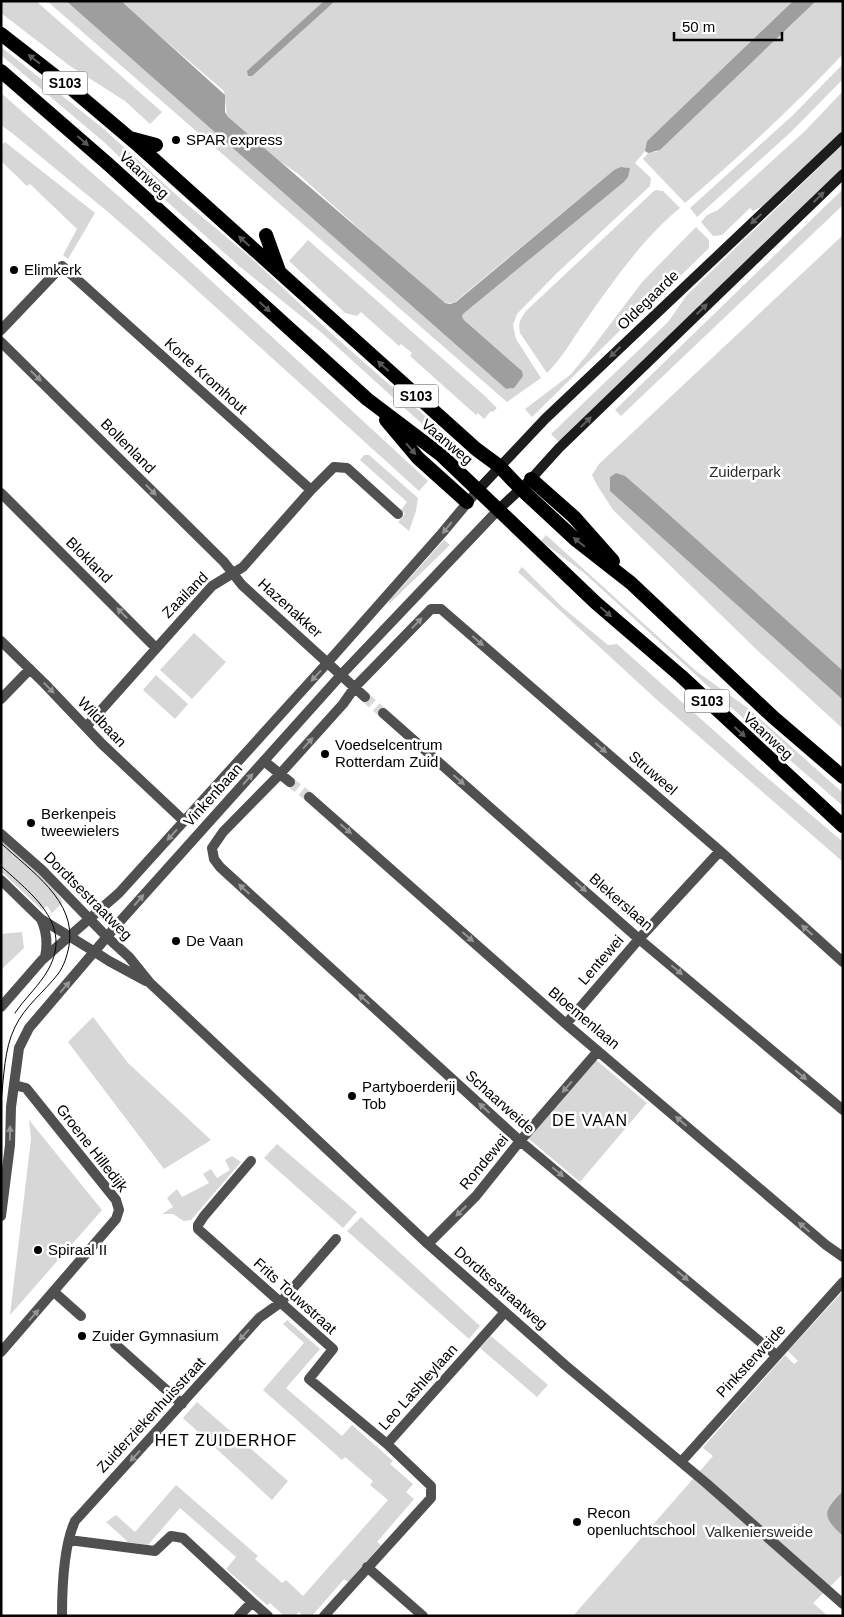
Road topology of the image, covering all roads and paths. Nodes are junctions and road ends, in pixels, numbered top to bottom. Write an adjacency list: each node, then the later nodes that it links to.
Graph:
1 (1, 34): 3 (highway, Vaanweg / S103, one-way to 1)
2 (1, 71): 11 (highway, Vaanweg / S103, one-way to 11)
3 (126, 135): 5 (highway); 8 (highway, Vaanweg / S103, one-way to 3)
4 (843, 137): 12 (main road, Oldegaarde, one-way to 12)
5 (156, 144)
6 (843, 174): 13 (main road, one-way to 6)
7 (266, 235): 8 (highway)
8 (280, 274): 12 (highway, Vaanweg / S103, one-way to 8)
9 (1, 330): 15 (street, Korte Kromhout)
10 (1, 342): 21 (street, Bollenland, one-way to 21)
11 (367, 399): 16 (highway, Vaanweg / S103); 18 (highway, one-way to 18)
12 (499, 466): 14 (highway, Vaanweg / S103); 16 (main road, Oldegaarde)
13 (531, 479): 14 (main road); 22 (highway)
14 (520, 489): 19 (main road); 22 (highway, Vaanweg / S103, one-way to 14)
15 (311, 490): 20 (street); 21 (street, Zaailand)
16 (478, 490): 18 (street, Vinkenbaan); 19 (highway, Vaanweg / S103)
17 (1, 493): 25 (street, Blokland, one-way to 17)
18 (467, 502): 26 (street, Vinkenbaan, one-way to 26)
19 (498, 510): 28 (street, Vinkenbaan); 39 (highway, Vaanweg / S103, one-way to 39)
20 (398, 514)
21 (232, 574): 25 (street, Zaailand); 26 (street, Hazenakker)
22 (631, 582): 35 (highway, Vaanweg / S103)
23 (442, 609): 28 (street, Vinkenbaan, one-way to 23); 41 (street, Struweel, one-way to 41)
24 (1, 642): 27 (street, Wildbaan)
25 (156, 648): 32 (street, Zaailand)
26 (328, 662): 28 (street); 38 (street, Vinkenbaan, one-way to 38)
27 (30, 669): 30 (street); 32 (street, Wildbaan, one-way to 32)
28 (348, 681): 29 (street); 33 (street, Vinkenbaan); 34 (street, Vinkenbaan, one-way to 28)
29 (365, 697)
30 (1, 699)
31 (383, 713): 48 (street, Blekerslaan, one-way to 48)
32 (86, 727): 38 (street, Wildbaan)
33 (264, 761): 34 (street); 47 (street, Vinkenbaan, one-way to 33)
34 (280, 774): 36 (street); 42 (street, Vinkenbaan)
35 (843, 777)
36 (290, 782)
37 (309, 797): 54 (street, Bloemenlaan, one-way to 54)
38 (184, 821): 45 (street, Vinkenbaan, one-way to 45)
39 (843, 826)
40 (1, 834): 45 (street, Dordtsestraatweg)
41 (720, 851): 48 (street, Lentewei); 51 (street, Struweel, one-way to 41)
42 (214, 859): 58 (street, Schaarweide, one-way to 42)
43 (1, 880): 44 (street, Dordtsestraatweg)
44 (41, 919): 46 (street, Dordtsestraatweg); 50 (street)
45 (91, 919): 46 (street); 47 (street, Dordtsestraatweg)
46 (68, 936): 49 (street, Dordtsestraatweg); 50 (street)
47 (108, 937): 49 (street); 52 (street, Dordtsestraatweg)
48 (639, 939): 54 (street, Lentewei); 57 (street, Blekerslaan, one-way to 57)
49 (95, 952): 52 (street, Dordtsestraatweg); 56 (street, one-way to 49)
50 (45, 957): 53 (street)
51 (843, 962)
52 (150, 983): 62 (street, Dordtsestraatweg)
53 (1, 1007)
54 (566, 1024): 55 (street, Bloemenlaan)
55 (598, 1050): 58 (street, Rondewei, one-way to 58); 63 (street, Bloemenlaan, one-way to 55)
56 (14, 1086): 60 (street, one-way to 56); 65 (street, Groene Hilledijk)
57 (843, 1110)
58 (520, 1141): 62 (street, Rondewei, one-way to 62); 71 (street, Schaarweide, one-way to 71)
59 (251, 1162): 66 (street, Frits Touwstraat)
60 (1, 1216)
61 (336, 1239): 66 (street, Zuiderziekenhuisstraat)
62 (428, 1244): 67 (street, Dordtsestraatweg)
63 (843, 1257)
64 (843, 1282): 71 (street, Pinksterweide)
65 (54, 1292): 68 (street); 70 (street, Groene Hilledijk, one-way to 65)
66 (280, 1303): 72 (street, Zuiderziekenhuisstraat, one-way to 72); 73 (street, Frits Touwstraat)
67 (505, 1312): 73 (street, Leo Lashleylaan); 74 (street, Dordtsestraatweg)
68 (81, 1316)
69 (116, 1344): 72 (street)
70 (1, 1352)
71 (776, 1354): 74 (street, Pinksterweide)
72 (182, 1404): 75 (street, Zuiderziekenhuisstraat, one-way to 75)
73 (388, 1444): 76 (street, Leo Lashleylaan)
74 (681, 1462): 78 (street, Dordtsestraatweg)
75 (69, 1540): 77 (street); 79 (street, Zuiderziekenhuisstraat)
76 (367, 1567): 82 (street, Leo Lashleylaan); 83 (street)
77 (252, 1602): 80 (street); 81 (street)
78 (843, 1604)
79 (62, 1616)
80 (239, 1616)
81 (268, 1616)
82 (324, 1616)
83 (424, 1616)

